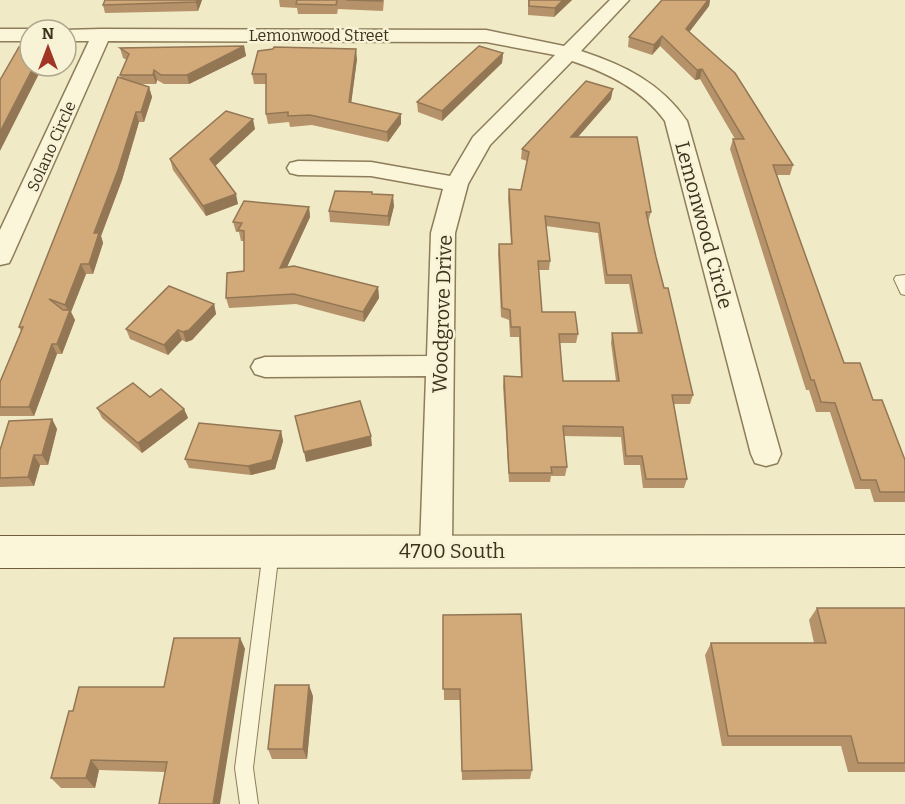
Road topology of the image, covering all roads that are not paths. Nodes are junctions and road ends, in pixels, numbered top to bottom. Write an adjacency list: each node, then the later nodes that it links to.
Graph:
1 (620, 0): 6 (street, Woodgrove Drive)
2 (0, 35): 3 (street)
3 (18, 35)
4 (78, 35): 5 (street, Lemonwood Street)
5 (101, 35): 6 (street, Lemonwood Street); 9 (street, Solano Circle)
6 (569, 55): 8 (street, Woodgrove Drive); 14 (street, Lemonwood Circle)
7 (298, 168): 8 (street)
8 (456, 184): 12 (street, Woodgrove Drive)
9 (0, 257)
10 (905, 279): 11 (lane)
11 (905, 291)
12 (440, 366): 13 (street); 15 (street, Woodgrove Drive)
13 (265, 367)
14 (766, 454)
15 (436, 550): 16 (main road, 4700 South); 17 (main road, 4700 South)
16 (271, 551): 18 (main road, 4700 South); 19 (lane)
17 (905, 551)
18 (0, 552)
19 (249, 804)

